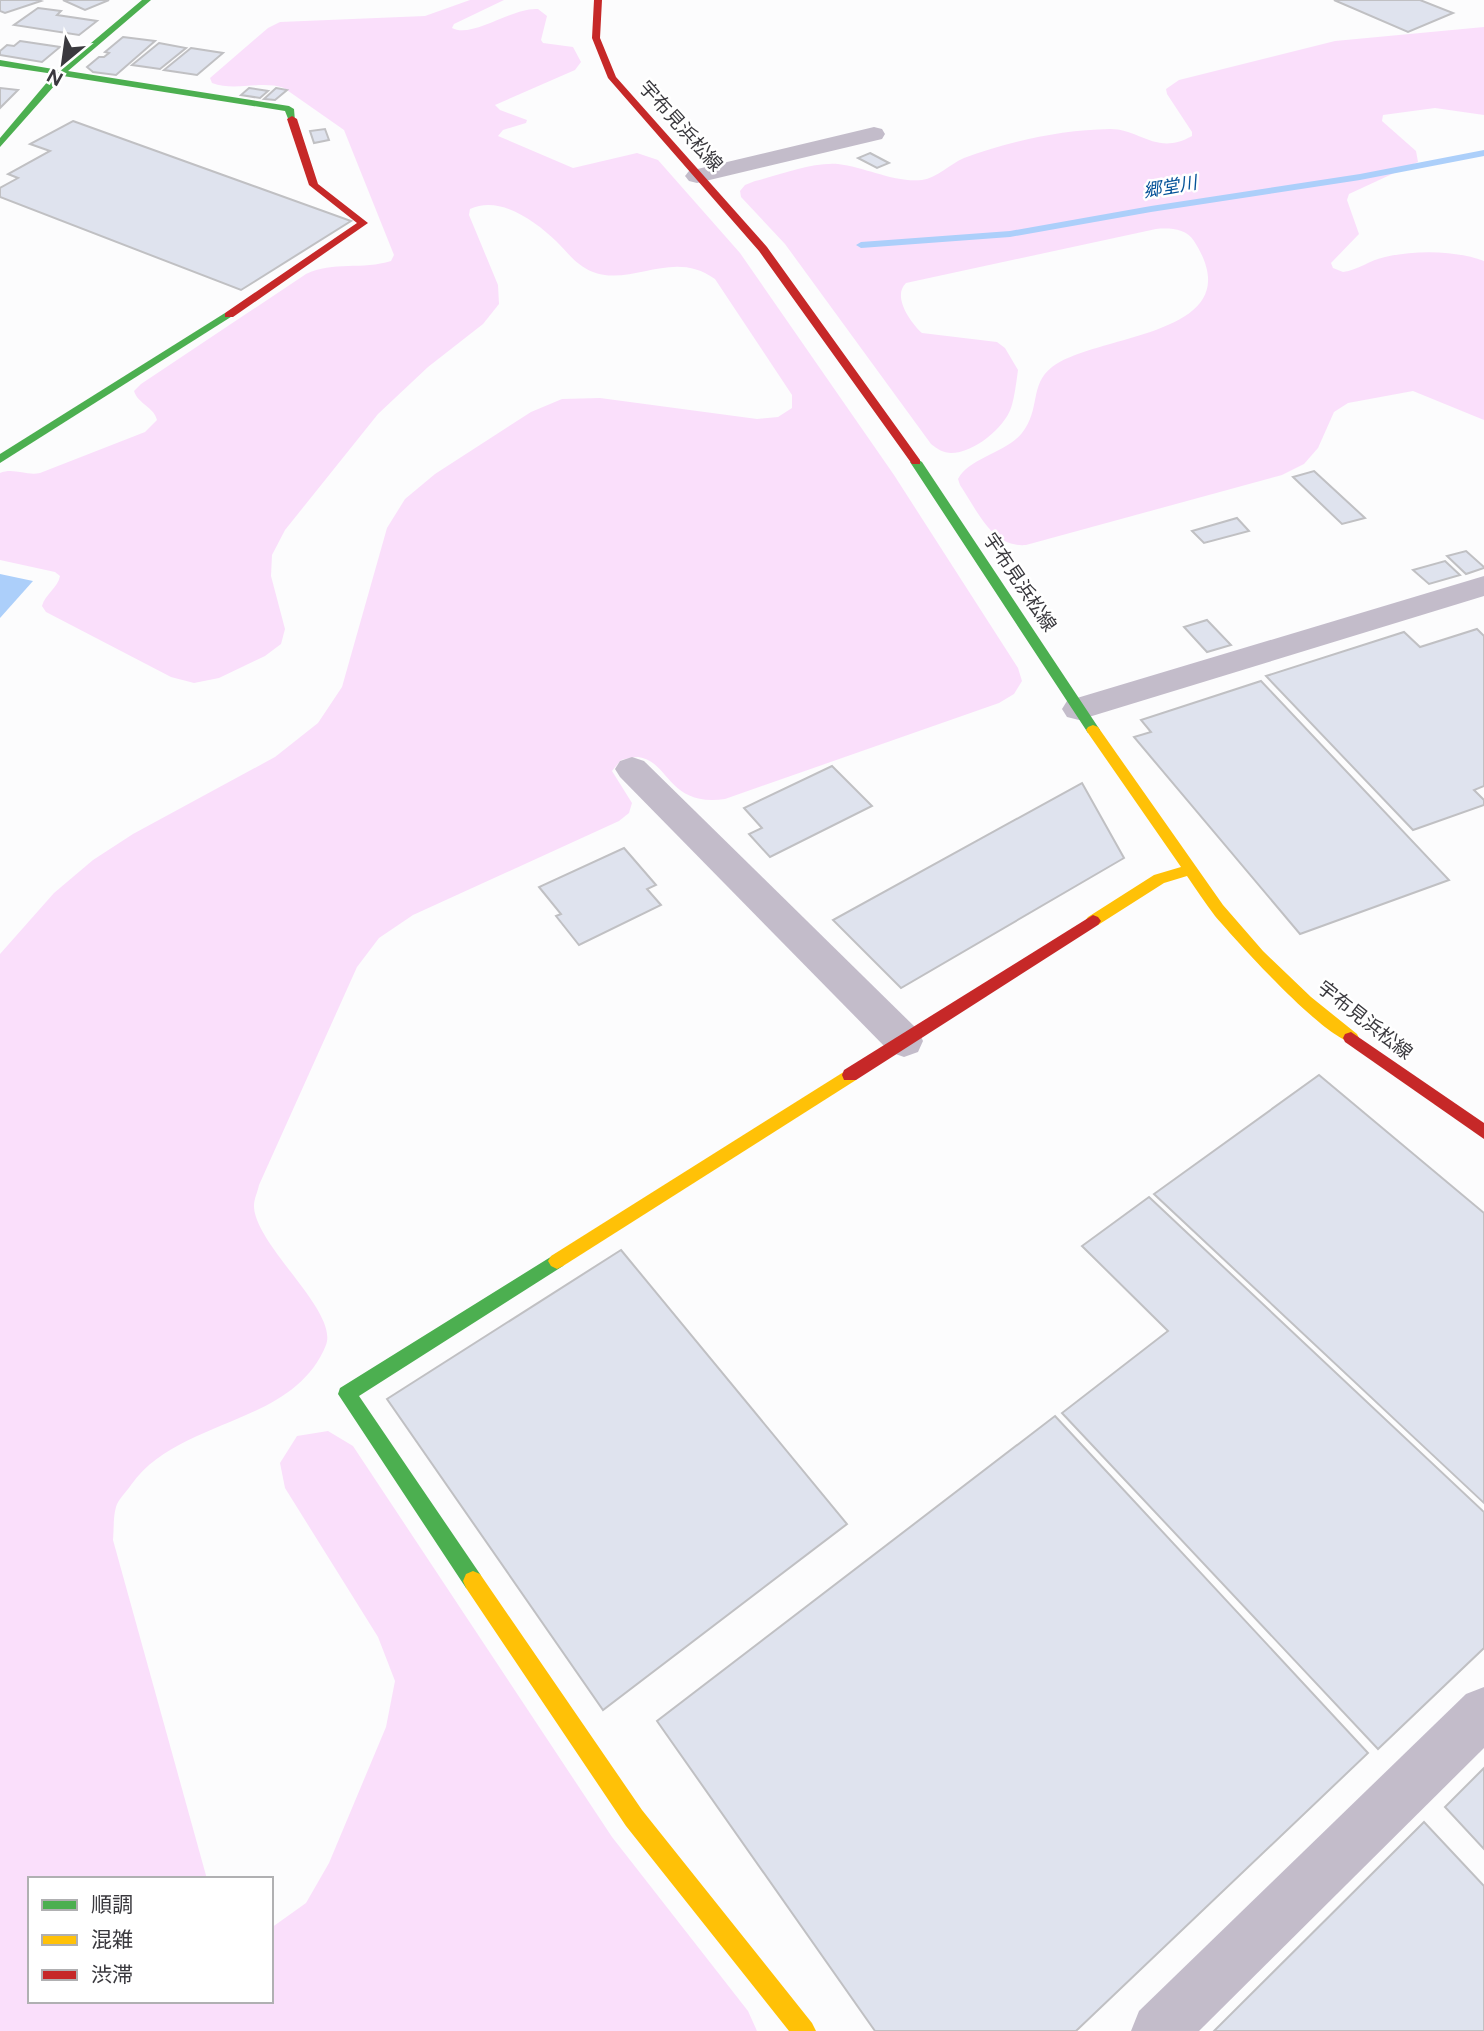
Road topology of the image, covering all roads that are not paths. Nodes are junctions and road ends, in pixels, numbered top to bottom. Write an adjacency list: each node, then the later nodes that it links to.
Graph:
1 (147, 0): 4 (street)
2 (598, 0): 7 (street, 宇布見浜松線)
3 (0, 64): 4 (street)
4 (60, 73): 6 (street); 8 (street)
5 (874, 134): 7 (street)
6 (0, 144)
7 (697, 176): 10 (street, 宇布見浜松線)
8 (0, 459)
9 (1484, 586): 10 (street)
10 (1079, 709): 12 (street, 宇布見浜松線)
11 (632, 769): 13 (street)
12 (1189, 870): 13 (street); 14 (street, 宇布見浜松線)
13 (904, 1041): 16 (street)
14 (1484, 1132)
15 (1484, 1712): 17 (street)
16 (804, 2031)
17 (1159, 2031)

